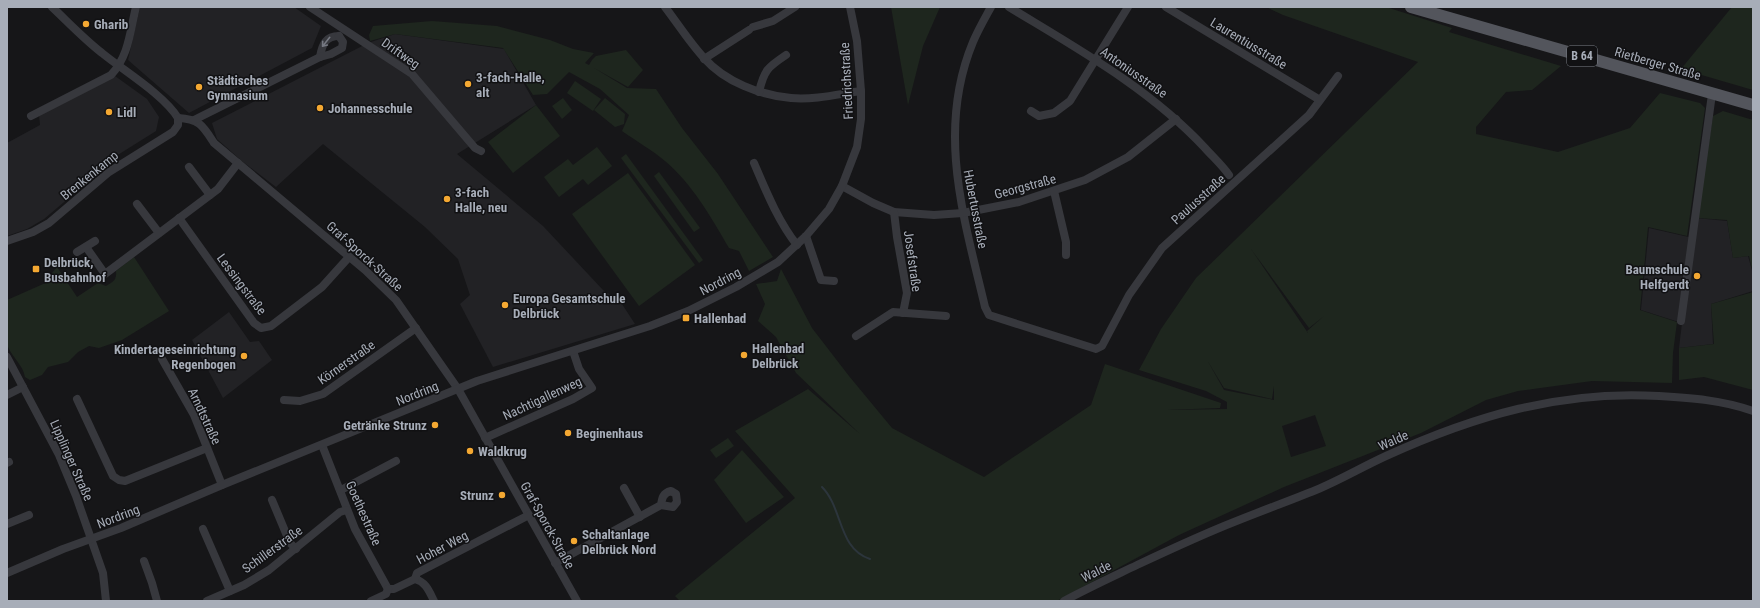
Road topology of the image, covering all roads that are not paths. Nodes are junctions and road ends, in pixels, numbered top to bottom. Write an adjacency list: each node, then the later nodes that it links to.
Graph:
1 (52, 7): 17 (street)
2 (136, 7): 17 (street)
3 (310, 7): 12 (street, Driftweg)
4 (665, 7): 15 (street)
5 (795, 7): 15 (street)
6 (850, 7): 19 (street, Friedrichstraße)
7 (991, 7): 41 (street, Hubertusstraße)
8 (1009, 7): 16 (street, Antoniusstraße)
9 (1128, 7): 16 (street)
10 (1166, 7): 22 (street, Laurentiusstraße)
11 (1412, 7): 21 (main road, Rietberger Straße / B 64)
12 (341, 32): 14 (street, one-way to 14); 14 (street); 29 (street, Driftweg)
13 (786, 55): 20 (street)
14 (320, 57): 28 (street)
15 (704, 59): 20 (street)
16 (1096, 60): 24 (street); 27 (street, Antoniusstraße)
17 (119, 66): 25 (street); 26 (street)
18 (1338, 76): 22 (street, Paulusstraße)
19 (862, 91): 20 (street); 35 (street, Friedrichstraße)
20 (759, 92)
21 (1712, 94): 23 (main road, Rietberger Straße / B 64); 55 (street, Rietberger Straße)
22 (1320, 100): 34 (street, Paulusstraße)
23 (1753, 106)
24 (1031, 111)
25 (31, 116)
26 (178, 118): 28 (street); 45 (street, Brenkenkamp)
27 (1176, 119): 33 (street, Antoniusstraße); 37 (street, Georgstraße)
28 (194, 120): 30 (street, Graf-Sporck-Straße)
29 (481, 151)
30 (238, 163): 38 (street); 51 (street, Graf-Sporck-Straße)
31 (754, 163): 47 (street)
32 (189, 167): 38 (street)
33 (1229, 175): 34 (street); 36 (street)
34 (1239, 178): 36 (street, Paulusstraße)
35 (842, 186): 40 (street, Georgstraße); 44 (street, Friedrichstraße)
36 (1230, 187): 58 (street, Paulusstraße)
37 (1054, 191): 41 (street, Georgstraße); 50 (street)
38 (210, 195): 42 (street)
39 (137, 204): 43 (street)
40 (894, 212): 41 (street, Georgstraße); 53 (street, Josefstraße)
41 (963, 212): 58 (street, Hubertusstraße)
42 (179, 218): 43 (street); 51 (street, Lessingstraße)
43 (159, 234): 48 (street)
44 (806, 236): 47 (street); 52 (street)
45 (7, 241)
46 (95, 241): 48 (street)
47 (797, 245): 59 (street, Nordring)
48 (86, 247): 49 (street)
49 (78, 252)
50 (1066, 255)
51 (349, 256): 56 (street, Graf-Sporck-Straße)
52 (834, 281)
53 (904, 313): 54 (street); 57 (street)
54 (946, 316)
55 (1681, 321)
56 (416, 328): 63 (street, Graf-Sporck-Straße); 66 (street, Körnerstraße)
57 (856, 336)
58 (1090, 347)
59 (573, 351): 63 (street, Nordring); 68 (street, Nachtigallenweg)
60 (7, 357): 62 (street, Lipplinger Straße)
61 (162, 359): 70 (street, Arndtstraße)
62 (23, 387): 64 (street); 83 (street, Lipplinger Straße)
63 (458, 389): 68 (street, Graf-Sporck-Straße); 69 (street, Nordring)
64 (7, 395)
65 (77, 399): 70 (street)
66 (284, 400)
67 (1753, 411): 97 (street, Walde)
68 (485, 438): 79 (street, Graf-Sporck-Straße)
69 (322, 444): 72 (street, Nordring); 74 (street, Goethestraße)
70 (208, 448): 72 (street, Arndtstraße)
71 (396, 461): 74 (street)
72 (222, 485): 83 (street, Nordring)
73 (624, 488): 80 (street)
74 (341, 490): 77 (street, Goethestraße)
75 (272, 500): 84 (street)
76 (661, 505): 80 (street)
77 (347, 510): 84 (street, Schillerstraße); 89 (street, Goethestraße)
78 (29, 515): 81 (street)
79 (529, 515): 86 (street, Graf-Sporck-Straße); 88 (street, Hoher Weg)
80 (640, 517): 86 (street)
81 (7, 524)
82 (203, 529): 90 (street)
83 (92, 538): 87 (street, Nordring); 91 (street, Lipplinger Straße)
84 (296, 549): 90 (street, Schillerstraße)
85 (144, 562): 92 (street)
86 (555, 563): 96 (street, Graf-Sporck-Straße)
87 (7, 573)
88 (415, 579): 89 (street, Hoher Weg); 95 (street)
89 (388, 588): 94 (street, Hoher Weg)
90 (230, 592): 93 (street, Schillerstraße)
91 (106, 601)
92 (157, 601)
93 (207, 601)
94 (371, 601)
95 (434, 601)
96 (577, 601)
97 (1064, 601)

